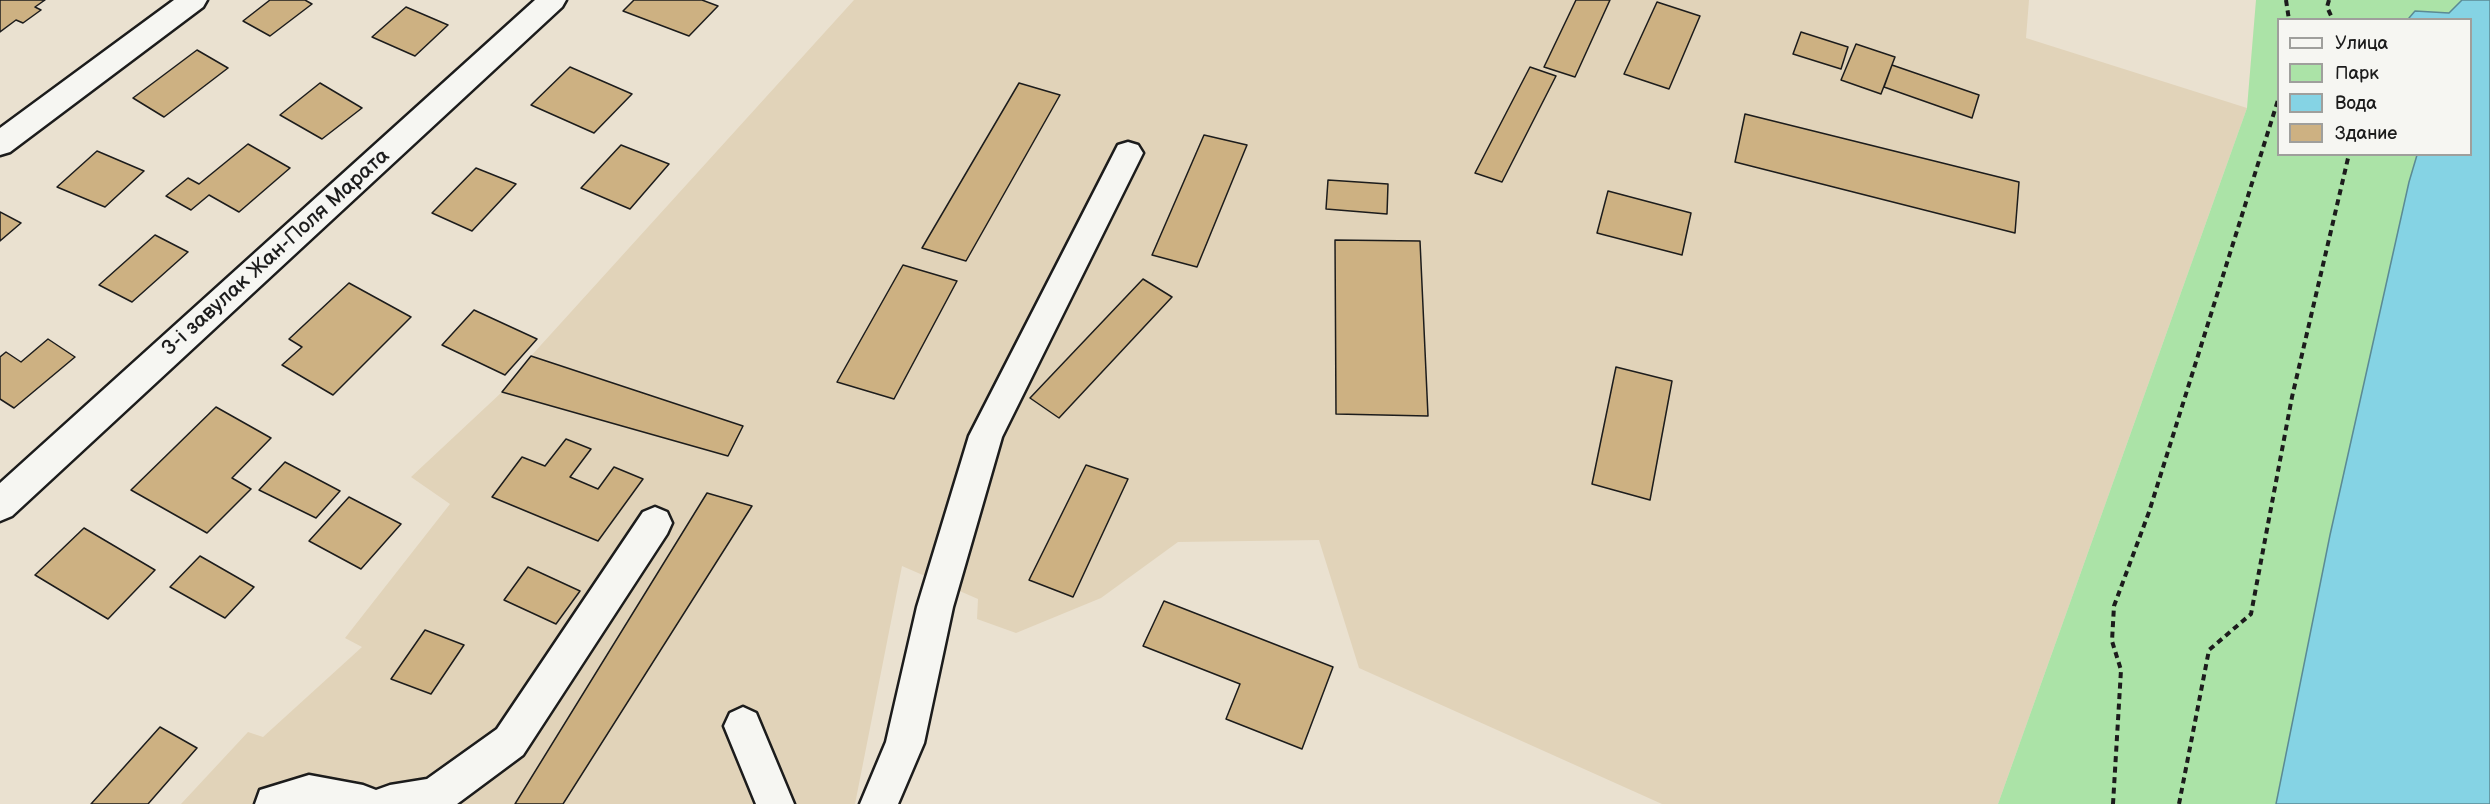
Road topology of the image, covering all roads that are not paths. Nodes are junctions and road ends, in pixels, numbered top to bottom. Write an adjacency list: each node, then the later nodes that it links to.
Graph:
1 (193, 0): 3 (street)
2 (552, 0): 5 (street, 3-і завулак Жан-Поля Марата)
3 (0, 144)
4 (1128, 153): 12 (street)
5 (0, 505)
6 (655, 523): 10 (street)
7 (743, 726): 11 (street)
8 (274, 804): 9 (street)
9 (363, 804)
10 (390, 804)
11 (775, 804)
12 (879, 804)

